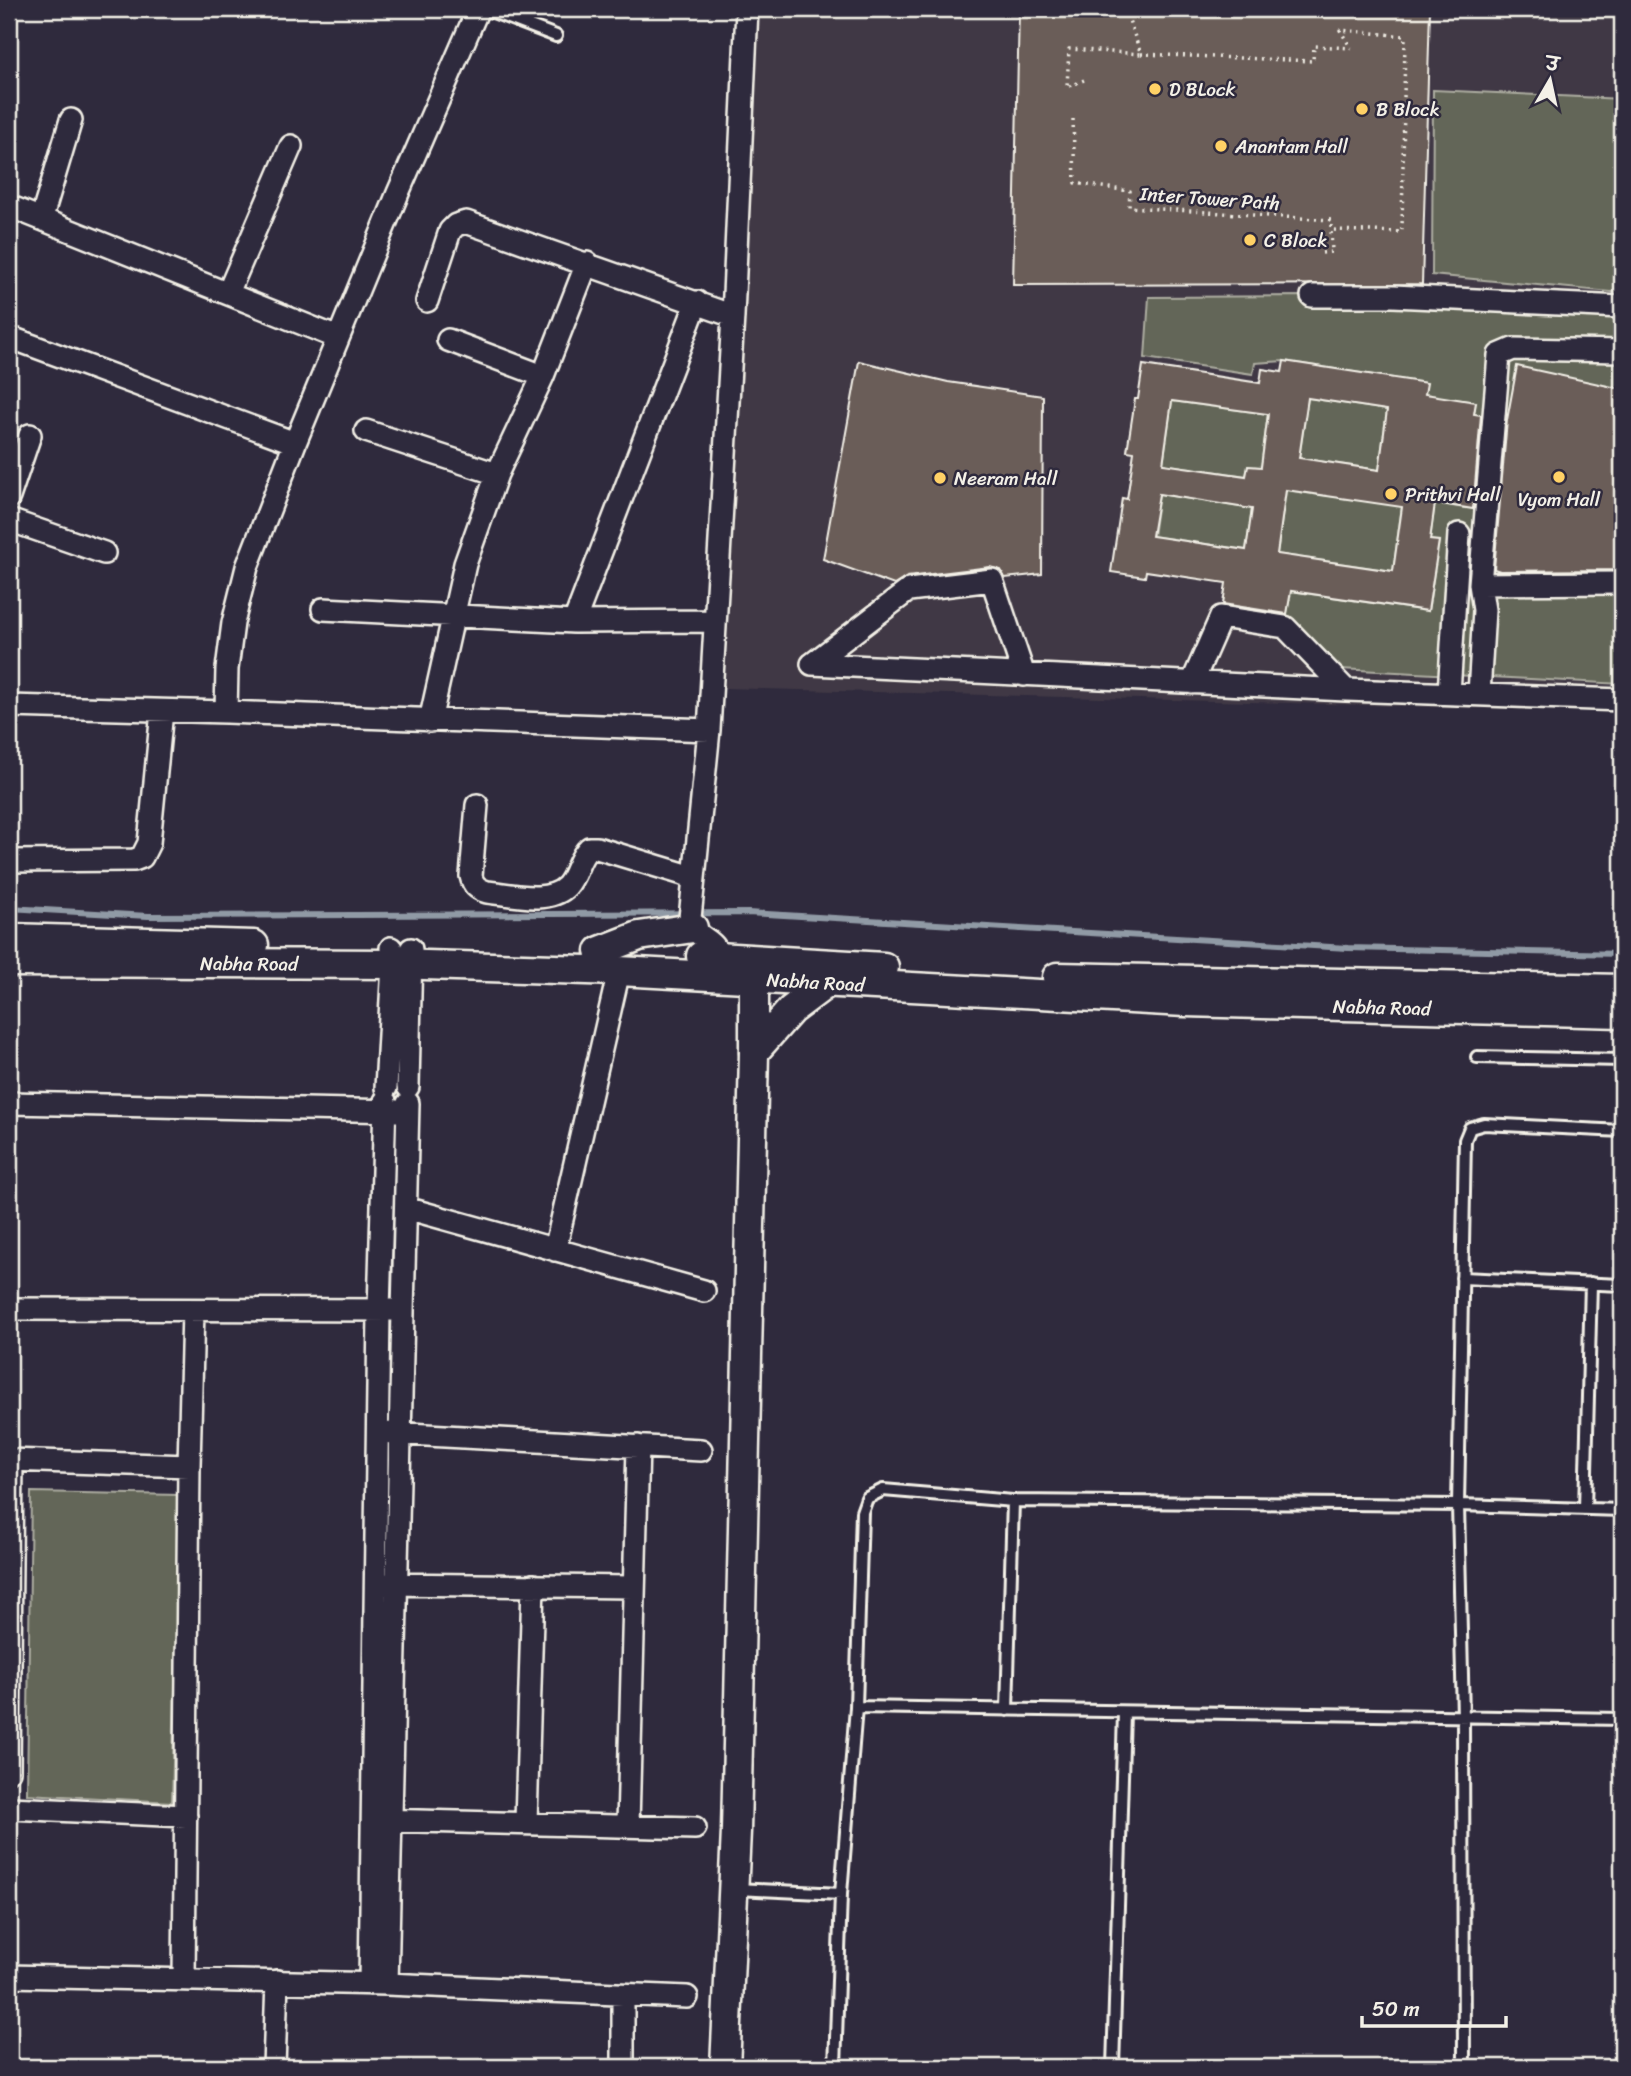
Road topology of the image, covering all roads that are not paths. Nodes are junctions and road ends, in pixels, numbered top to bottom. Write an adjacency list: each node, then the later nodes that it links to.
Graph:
1 (478, 9): 17 (street)
2 (485, 9): 4 (lane)
3 (747, 9): 15 (street)
4 (556, 36)
5 (71, 120): 8 (street)
6 (291, 146): 10 (street)
7 (9, 206): 8 (street)
8 (42, 217): 10 (street)
9 (587, 263): 12 (street); 13 (street); 20 (street)
10 (228, 293): 17 (street)
11 (1312, 296): 14 (street)
12 (428, 300)
13 (697, 302): 15 (street); 34 (street)
14 (1622, 307)
15 (733, 316): 33 (street)
16 (9, 337): 23 (street)
17 (338, 338): 23 (street)
18 (448, 340): 20 (street)
19 (1622, 351): 30 (street)
20 (543, 376): 24 (street)
21 (366, 431): 24 (street)
22 (30, 435): 25 (street)
23 (295, 443): 43 (street)
24 (497, 474): 32 (street)
25 (9, 496)
26 (9, 520): 28 (street)
27 (1460, 534): 38 (street)
28 (104, 553)
29 (1622, 583): 30 (street)
30 (1480, 584): 39 (street)
31 (323, 609): 32 (street)
32 (453, 615): 34 (street); 44 (street)
33 (715, 621): 34 (street); 45 (street)
34 (574, 622)
35 (1024, 675): 35 (street); 36 (street)
36 (1192, 682): 37 (street); 37 (street)
37 (1346, 690): 38 (street)
38 (1449, 693): 39 (street)
39 (1479, 694): 40 (street)
40 (1622, 699)
41 (9, 706): 42 (street)
42 (162, 711): 43 (street); 47 (street)
43 (226, 712): 44 (street)
44 (430, 721): 45 (street)
45 (709, 730): 48 (street)
46 (477, 805): 48 (street)
47 (9, 862)
48 (693, 877): 49 (street)
49 (691, 918): 52 (main road); 54 (street)
50 (9, 938): 51 (main road, Nabha Road)
51 (402, 957): 52 (main road, Nabha Road); 53 (main road, Nabha Road); 63 (street); 64 (street)
52 (610, 961): 54 (main road, Nabha Road); 68 (street)
53 (9, 962)
54 (720, 966): 55 (main road, Nabha Road)
55 (755, 968): 56 (main road, Nabha Road); 57 (main road, Nabha Road); 60 (main road)
56 (827, 983): 57 (main road, Nabha Road); 60 (main road)
57 (1136, 989): 58 (main road, Nabha Road); 59 (main road, Nabha Road)
58 (1622, 989)
59 (1622, 1013)
60 (754, 1052): 103 (main road)
61 (1477, 1057): 62 (lane)
62 (1622, 1060)
63 (386, 1100): 64 (street); 65 (street); 76 (street)
64 (408, 1100): 67 (street)
65 (9, 1103)
66 (1622, 1131): 69 (lane)
67 (406, 1208): 68 (street); 74 (street)
68 (555, 1250): 72 (street)
69 (1462, 1278): 70 (lane); 84 (lane)
70 (1591, 1283): 71 (lane); 85 (lane)
71 (1622, 1285)
72 (704, 1291)
73 (9, 1308): 75 (street)
74 (404, 1309): 76 (street); 78 (street)
75 (193, 1310): 76 (street); 82 (street)
76 (379, 1311): 77 (street)
77 (377, 1433): 78 (street); 87 (street)
78 (402, 1434): 79 (street); 88 (street)
79 (638, 1446): 80 (street); 90 (street)
80 (701, 1450)
81 (10, 1460): 82 (street); 96 (street)
82 (189, 1466): 98 (street)
83 (1013, 1501): 84 (lane); 91 (lane); 92 (lane)
84 (1458, 1505): 85 (lane); 94 (lane)
85 (1585, 1509): 86 (lane)
86 (1622, 1510)
87 (376, 1584): 88 (street); 99 (street)
88 (398, 1584): 89 (street); 99 (street)
89 (533, 1585): 90 (street); 100 (street)
90 (633, 1587): 101 (street)
91 (856, 1707): 92 (lane); 104 (lane)
92 (1007, 1710): 93 (lane)
93 (1124, 1713): 94 (lane); 115 (lane)
94 (1463, 1717): 95 (lane); 116 (lane)
95 (1622, 1719)
96 (9, 1771)
97 (9, 1808): 98 (street)
98 (186, 1816): 106 (street)
99 (382, 1820): 100 (street); 108 (street)
100 (526, 1822): 101 (street)
101 (628, 1825): 102 (street)
102 (695, 1828)
103 (733, 1889): 104 (lane); 113 (main road)
104 (841, 1894): 114 (lane)
105 (9, 1976): 106 (street)
106 (184, 1979): 107 (street)
107 (276, 1981): 108 (street); 111 (street)
108 (379, 1984): 109 (street)
109 (623, 1995): 110 (street); 112 (street)
110 (687, 1997)
111 (274, 2067)
112 (623, 2067)
113 (725, 2067)
114 (835, 2067)
115 (1113, 2067)
116 (1464, 2067)

